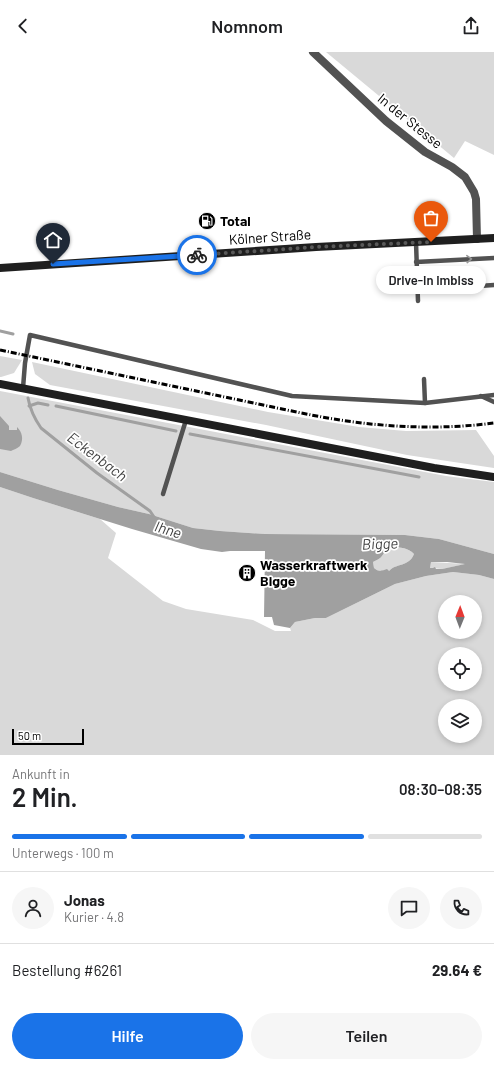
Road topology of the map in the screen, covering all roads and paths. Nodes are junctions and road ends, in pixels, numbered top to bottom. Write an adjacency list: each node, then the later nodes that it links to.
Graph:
1 (313, 52): 3 (street, In der Stesse)
2 (494, 238): 3 (main road, Kölner Straße)
3 (477, 239): 4 (main road, Kölner Straße)
4 (416, 242): 6 (lane); 7 (main road, Kölner Straße)
5 (494, 258): 6 (lane, one-way to 5)
6 (416, 262): 9 (lane)
7 (0, 268)
8 (494, 285): 9 (lane)
9 (418, 290): 10 (lane)
10 (418, 301)
11 (424, 379): 17 (lane)
12 (0, 384): 13 (main road)
13 (23, 388): 17 (lane); 18 (main road)
14 (494, 395): 15 (lane)
15 (481, 396): 16 (lane); 17 (lane)
16 (494, 402)
17 (425, 403)
18 (186, 420): 19 (main road); 20 (lane)
19 (494, 477)
20 (164, 494)

